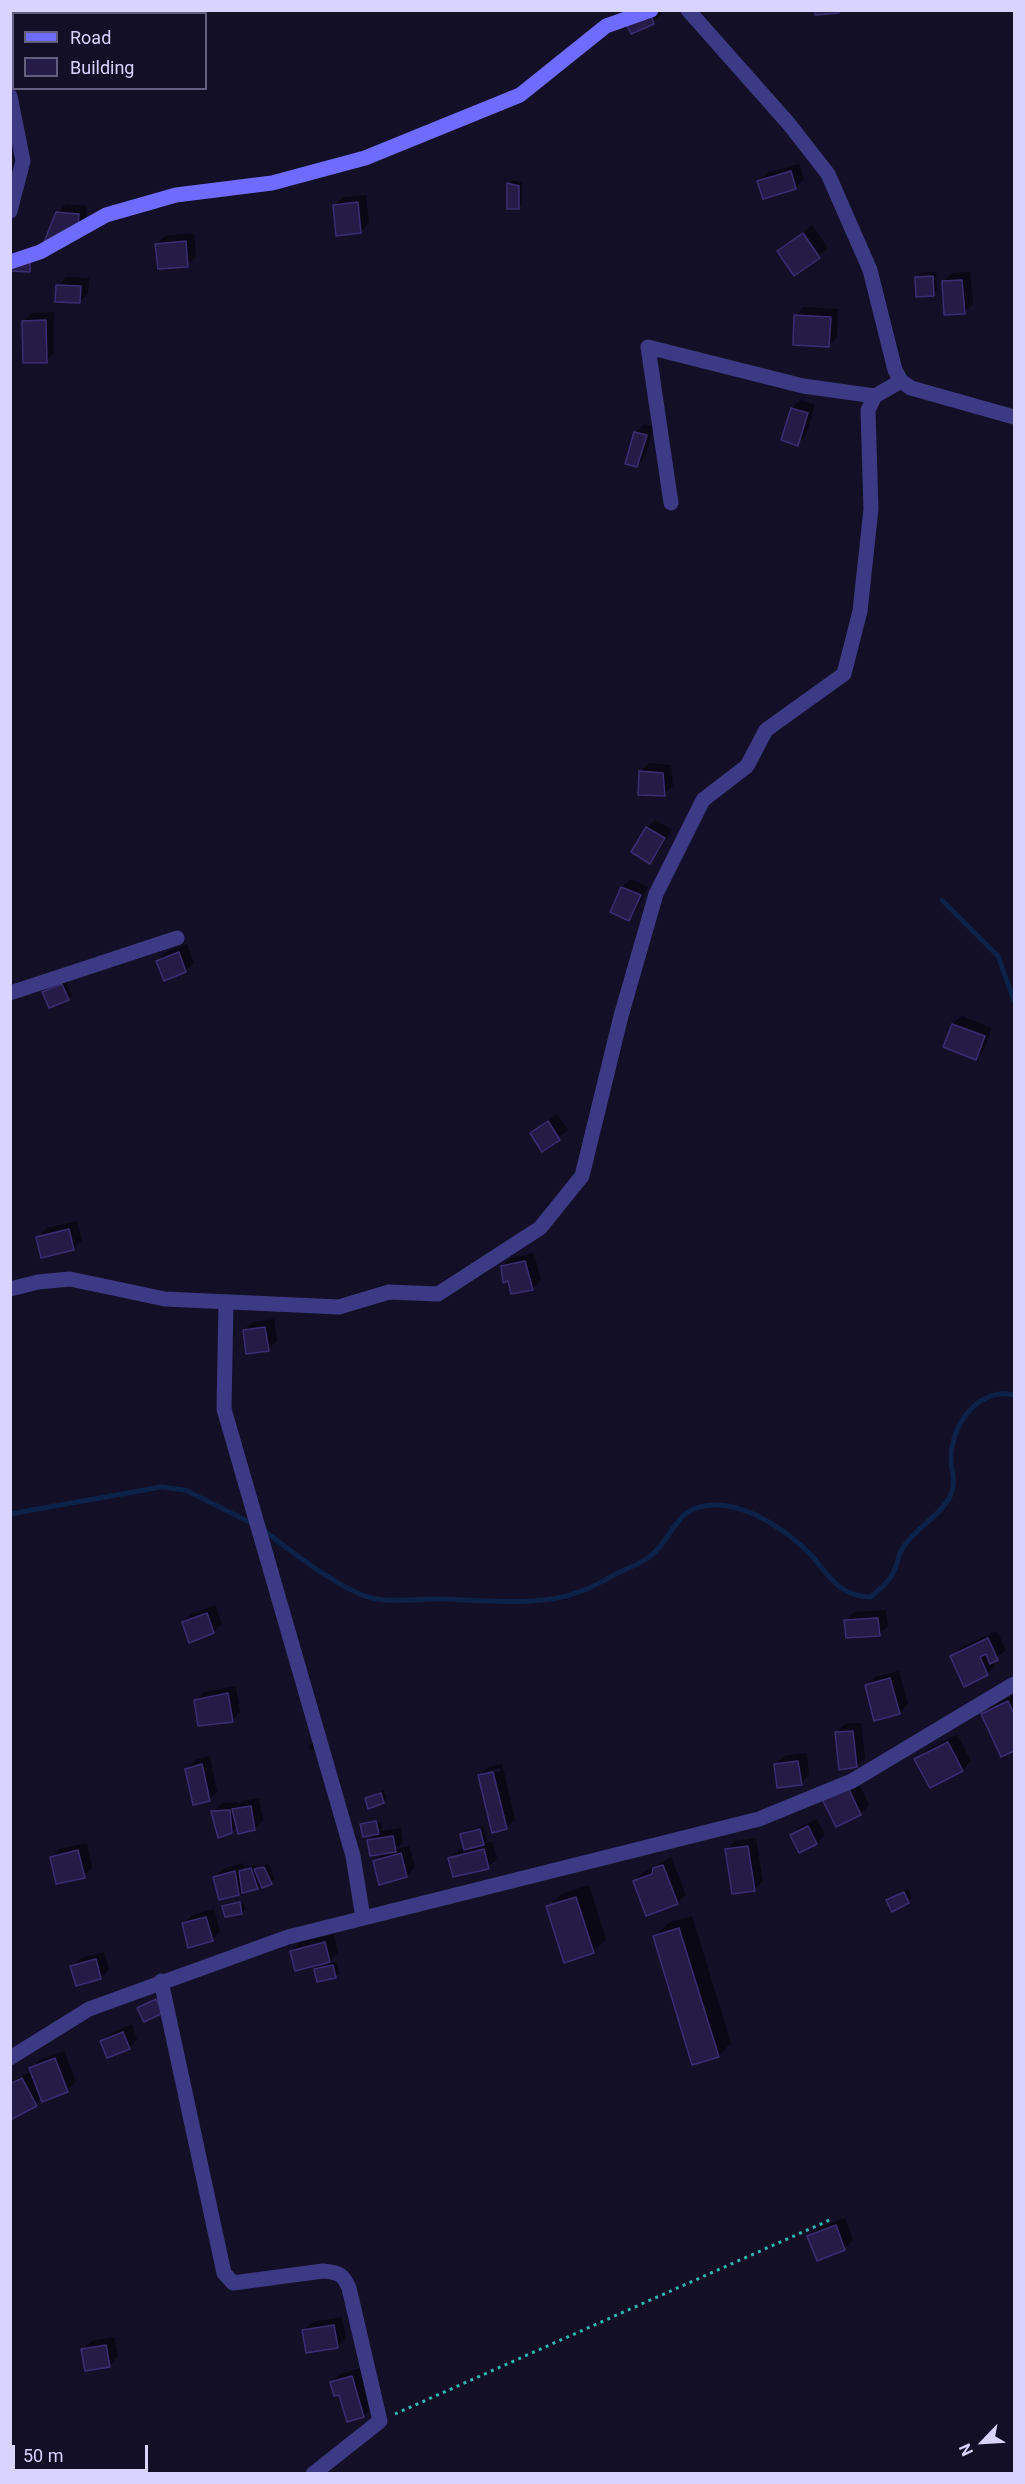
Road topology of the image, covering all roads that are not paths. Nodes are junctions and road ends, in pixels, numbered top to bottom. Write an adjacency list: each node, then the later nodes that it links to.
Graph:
1 (651, 10): 5 (street)
2 (688, 10): 6 (street)
3 (10, 96): 4 (street)
4 (10, 211)
5 (10, 262)
6 (901, 381): 7 (street); 8 (street)
7 (875, 396): 9 (street); 13 (street)
8 (1014, 417)
9 (671, 503)
10 (177, 938): 11 (street)
11 (10, 993)
12 (10, 1289): 13 (street)
13 (226, 1302): 15 (street)
14 (1014, 1684): 15 (street)
15 (363, 1918): 16 (street)
16 (161, 1981): 17 (street); 18 (street)
17 (10, 2058)
18 (313, 2474)

